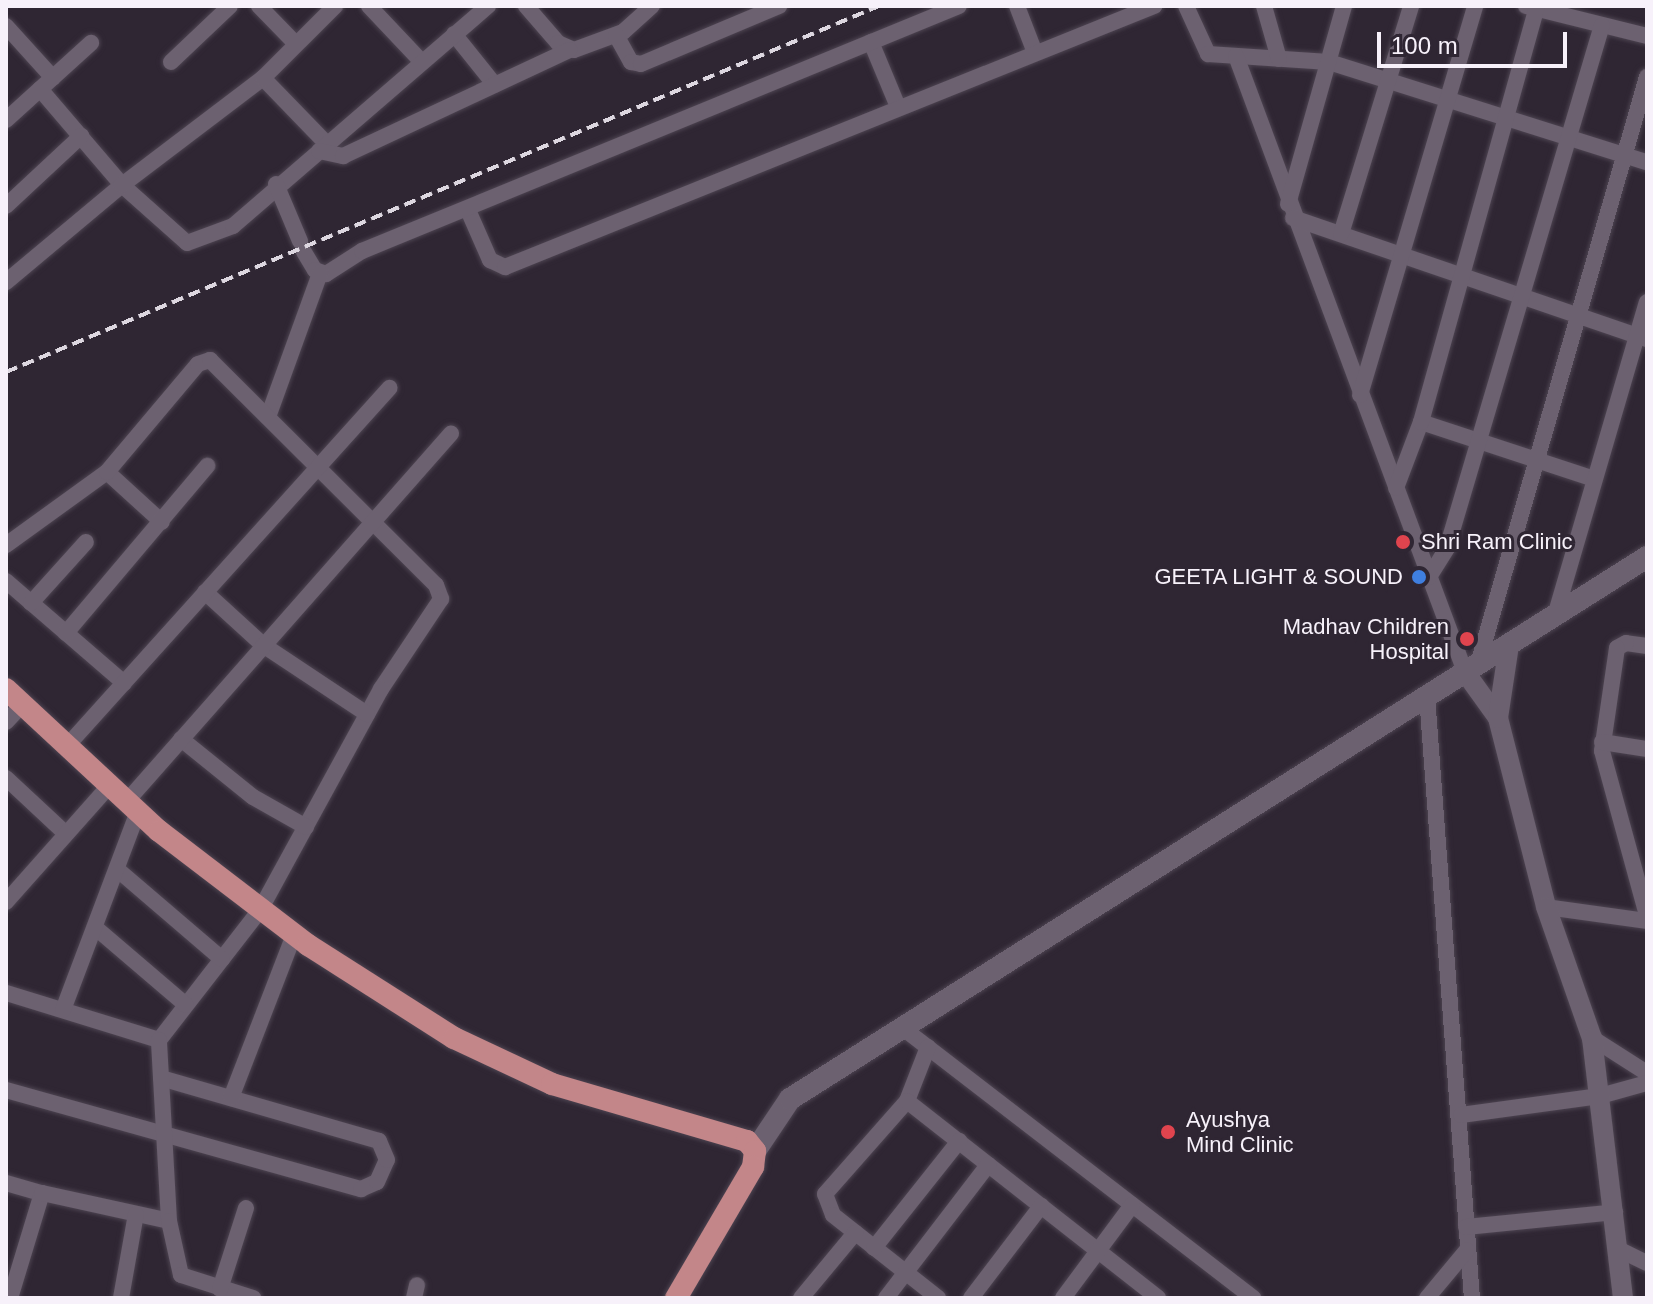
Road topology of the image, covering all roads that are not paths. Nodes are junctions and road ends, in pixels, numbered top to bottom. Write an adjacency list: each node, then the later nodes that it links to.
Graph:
1 (230, 6): 32 (street)
2 (259, 6): 27 (street)
3 (335, 6): 27 (street)
4 (369, 6): 33 (street)
5 (488, 6): 22 (street)
6 (526, 6): 28 (street)
7 (728, 6): 19 (street)
8 (779, 6): 19 (street)
9 (959, 6): 25 (street)
10 (1017, 6): 29 (street)
11 (1154, 6): 29 (street)
12 (1186, 6): 30 (street)
13 (1264, 6): 31 (street)
14 (1343, 6): 34 (street)
15 (1411, 6): 38 (street)
16 (1475, 6): 40 (street)
17 (1534, 7): 20 (street); 43 (street)
18 (642, 9): 23 (street)
19 (734, 23): 23 (street)
20 (1602, 25): 24 (street); 45 (street)
21 (6, 26): 37 (street)
22 (454, 34): 33 (street); 39 (street)
23 (616, 35): 28 (street)
24 (1647, 36)
25 (871, 42): 41 (street); 52 (street)
26 (91, 43): 37 (street)
27 (295, 43): 36 (street)
28 (569, 50): 39 (street)
29 (1035, 53): 41 (street)
30 (1236, 56): 31 (street); 53 (street)
31 (1279, 59): 34 (street)
32 (171, 62)
33 (422, 62): 46 (street)
34 (1329, 62): 38 (street); 53 (street)
35 (1647, 77): 47 (street)
36 (263, 78): 46 (street); 49 (street)
37 (47, 83): 42 (street); 44 (street)
38 (1389, 83): 40 (street); 54 (street)
39 (495, 85): 46 (street)
40 (1446, 101): 43 (street); 55 (street)
41 (898, 107): 52 (street)
42 (7, 116)
43 (1509, 119): 45 (street); 57 (street)
44 (81, 136): 49 (street); 51 (street)
45 (1567, 137): 47 (street); 59 (street)
46 (323, 148): 50 (street)
47 (1625, 155): 48 (street); 61 (street)
48 (1647, 162)
49 (122, 185): 50 (street); 58 (street)
50 (266, 194): 56 (street)
51 (6, 206)
52 (468, 210): 56 (street)
53 (1290, 211): 54 (street); 64 (street)
54 (1341, 234): 55 (street)
55 (1401, 254): 57 (street); 64 (street)
56 (328, 271): 65 (street)
57 (1464, 273): 59 (street); 66 (street)
58 (6, 282)
59 (1521, 293): 61 (street); 68 (street)
60 (1647, 302): 62 (street)
61 (1576, 314): 62 (street); 69 (street)
62 (1642, 337): 73 (street)
63 (389, 388): 71 (street)
64 (1360, 395): 74 (street)
65 (268, 417): 71 (street); 72 (street)
66 (1421, 422): 68 (street); 74 (street)
67 (451, 434): 76 (street)
68 (1478, 441): 69 (street); 80 (street)
69 (1535, 459): 73 (street); 89 (street)
70 (207, 466): 75 (street)
71 (316, 468): 76 (street); 82 (street)
72 (107, 472): 75 (street); 78 (street)
73 (1594, 479): 84 (street)
74 (1396, 488): 80 (street)
75 (162, 522): 85 (street)
76 (372, 523): 86 (street); 93 (street)
77 (86, 542): 83 (street)
78 (6, 545)
79 (1646, 555): 84 (main road)
80 (1429, 577): 89 (street)
81 (6, 581): 83 (street)
82 (205, 592): 86 (street); 90 (street)
83 (31, 603): 85 (street)
84 (1555, 616): 87 (main road)
85 (66, 633): 90 (street)
86 (263, 645): 93 (street); 96 (street)
87 (1509, 645): 89 (main road); 94 (street)
88 (1647, 646): 97 (street)
89 (1471, 668): 92 (main road); 94 (street)
90 (124, 683): 98 (street)
91 (14, 696): 95 (street); 98 (main road)
92 (1427, 696): 116 (main road); 127 (street)
93 (367, 714): 103 (street)
94 (1498, 718): 107 (street)
95 (6, 722)
96 (181, 739): 102 (street); 103 (street)
97 (1602, 742): 99 (street); 109 (street)
98 (67, 746): 101 (main road)
99 (1647, 749)
100 (6, 778): 104 (street)
101 (110, 785): 102 (main road); 104 (street)
102 (132, 806): 105 (street); 108 (main road)
103 (306, 827): 108 (street)
104 (66, 834): 106 (street)
105 (118, 870): 110 (street); 112 (street)
106 (6, 902)
107 (1546, 907): 109 (street); 117 (street)
108 (260, 910): 111 (main road); 112 (street)
109 (1647, 918)
110 (97, 929): 114 (street); 115 (street)
111 (294, 935): 125 (street); 130 (main road)
112 (222, 959): 114 (street)
113 (6, 993): 115 (street)
114 (186, 1005): 118 (street)
115 (63, 1010): 118 (street)
116 (904, 1029): 119 (street); 130 (main road)
117 (1592, 1038): 120 (street); 124 (street)
118 (159, 1040): 121 (street)
119 (928, 1047): 126 (street); 134 (street)
120 (1647, 1073)
121 (161, 1078): 125 (street); 128 (street)
122 (1647, 1083): 124 (street)
123 (6, 1090): 128 (street)
124 (1600, 1096): 127 (street); 137 (street)
125 (231, 1098): 128 (street)
126 (907, 1101): 129 (street); 141 (street)
127 (1461, 1115): 140 (street)
128 (165, 1136): 139 (street)
129 (959, 1141): 131 (street); 142 (street)
130 (755, 1151): 154 (main road)
131 (988, 1165): 135 (street); 147 (street)
132 (6, 1183): 133 (street)
133 (42, 1193): 138 (street); 151 (street)
134 (1132, 1205): 143 (street); 149 (street)
135 (1041, 1206): 143 (street); 158 (street)
136 (246, 1208): 148 (street)
137 (1615, 1212): 140 (street); 145 (street)
138 (136, 1214): 139 (street); 152 (street)
139 (169, 1221): 148 (street)
140 (1466, 1227): 144 (street)
141 (855, 1233): 142 (street); 155 (street)
142 (874, 1248): 147 (street)
143 (1098, 1250): 150 (street); 159 (street)
144 (1467, 1250): 160 (street); 161 (street)
145 (1620, 1250): 146 (street); 162 (street)
146 (1647, 1263)
147 (905, 1272): 156 (street); 157 (street)
148 (220, 1289): 153 (street)
149 (1246, 1296)
150 (1153, 1297)
151 (10, 1298)
152 (121, 1298)
153 (253, 1298)
154 (676, 1298)
155 (801, 1298)
156 (886, 1298)
157 (938, 1298)
158 (971, 1298)
159 (1063, 1298)
160 (1427, 1298)
161 (1472, 1298)
162 (1623, 1298)

